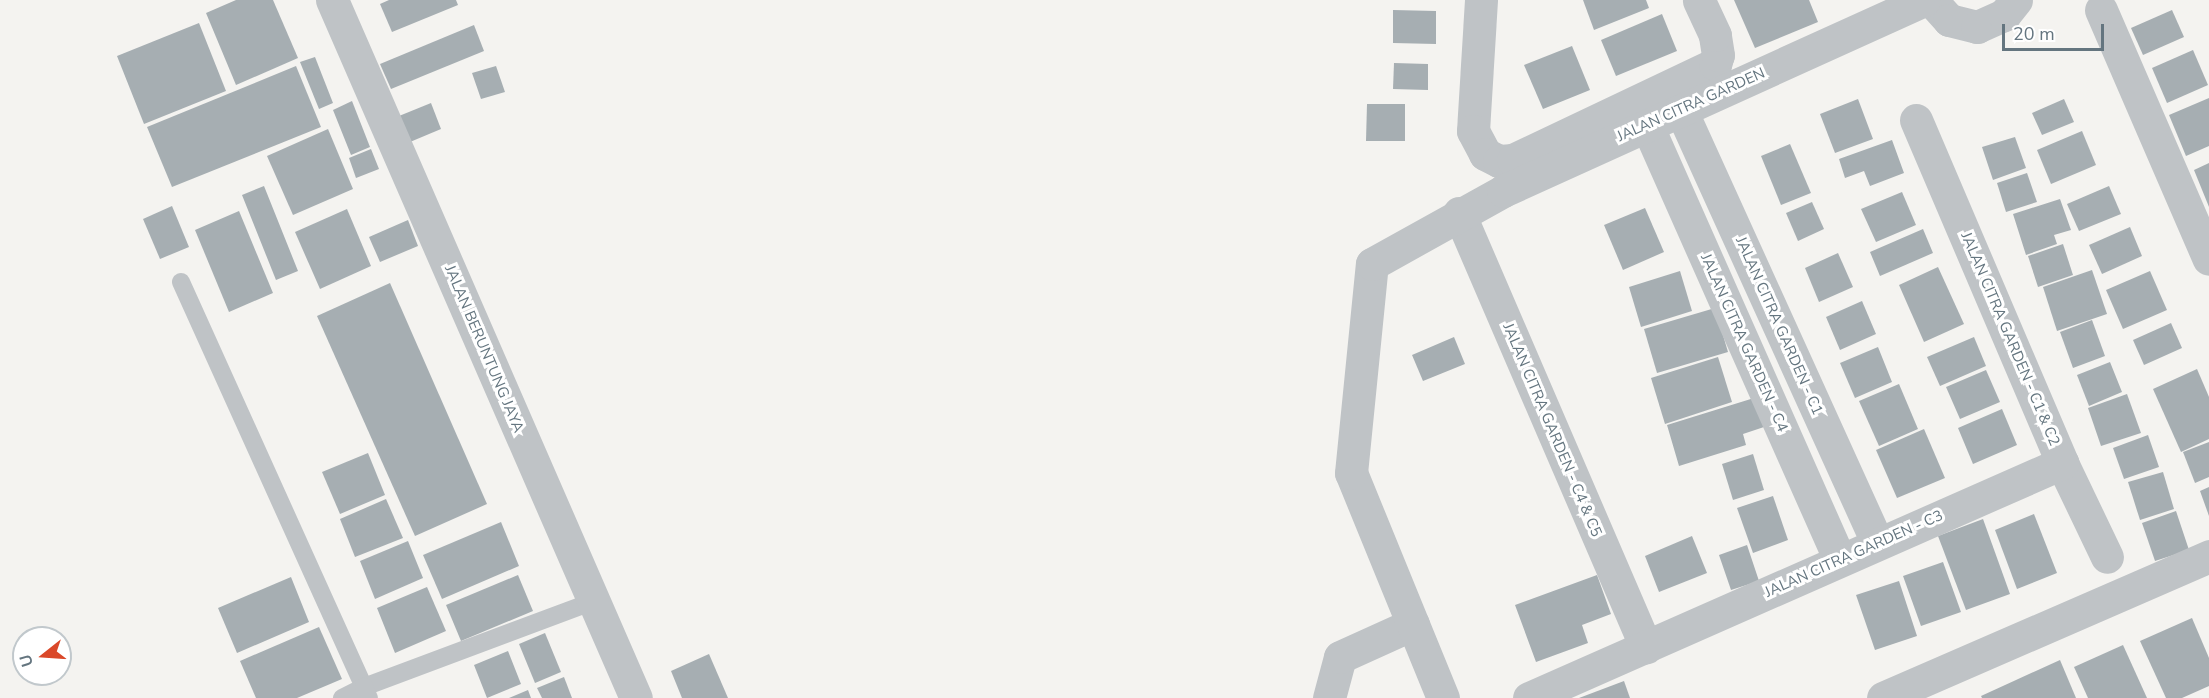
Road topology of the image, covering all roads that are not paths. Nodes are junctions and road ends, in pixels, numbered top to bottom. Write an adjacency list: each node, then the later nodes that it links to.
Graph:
1 (332, 0): 19 (street, JALAN BERUNTUNG JAYA)
2 (1481, 0): 3 (street, JALAN CITRA GARDEN)
3 (1699, 0)
4 (1924, 0): 8 (street, JALAN CITRA GARDEN)
5 (1931, 0): 6 (street)
6 (2016, 0)
7 (2101, 10): 12 (street)
8 (1681, 110): 10 (street, JALAN CITRA GARDEN); 15 (street, JALAN CITRA GARDEN - C1)
9 (1916, 120): 14 (street, JALAN CITRA GARDEN - C1 & C2)
10 (1647, 125): 11 (street, JALAN CITRA GARDEN); 18 (street, JALAN CITRA GARDEN - C4)
11 (1459, 213): 20 (street, JALAN CITRA GARDEN); 21 (street, JALAN CITRA GARDEN - C4 & C5)
12 (2209, 259)
13 (181, 282): 22 (lane)
14 (2062, 463): 15 (street, JALAN CITRA GARDEN - C3); 17 (street, JALAN CITRA GARDEN - C1 & C2)
15 (1877, 543): 18 (street, JALAN CITRA GARDEN - C3)
16 (2209, 556): 28 (street)
17 (2107, 557)
18 (1840, 560): 21 (street, JALAN CITRA GARDEN - C3)
19 (594, 601): 22 (lane); 24 (street, JALAN BERUNTUNG JAYA)
20 (1413, 624): 25 (street); 26 (street)
21 (1646, 647): 27 (street, JALAN CITRA GARDEN - C3)
22 (367, 692): 23 (lane)
23 (342, 698)
24 (636, 698)
25 (1329, 698)
26 (1443, 698)
27 (1529, 698)
28 (1882, 698)

